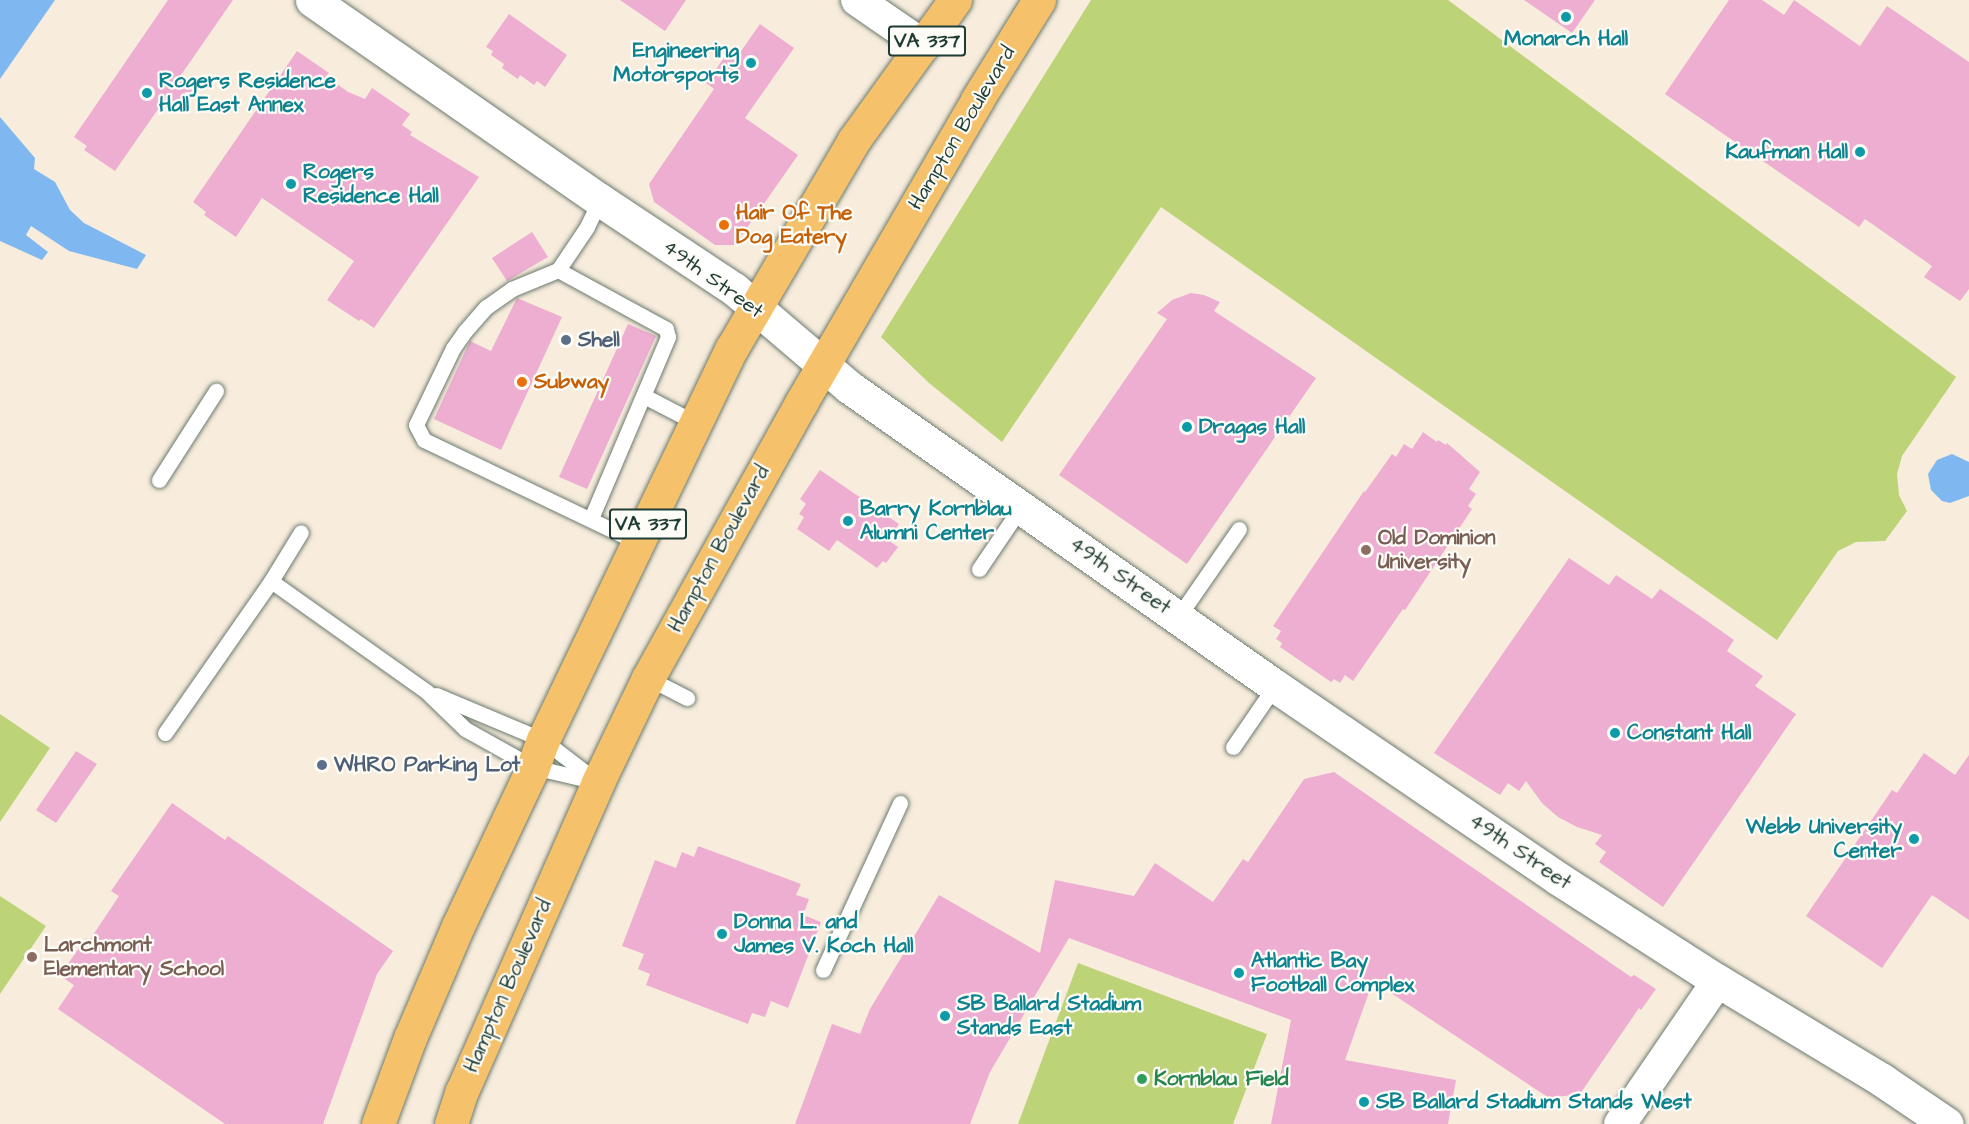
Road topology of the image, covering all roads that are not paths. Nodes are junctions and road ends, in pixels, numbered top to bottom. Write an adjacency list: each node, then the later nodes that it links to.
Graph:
1 (312, 0): 6 (street, 49th Street)
2 (857, 0): 5 (street)
3 (955, 0): 5 (main road, VA 337)
4 (1039, 0): 9 (main road, Hampton Boulevard / VA 337)
5 (924, 46): 8 (main road, VA 337)
6 (600, 200): 7 (lane); 8 (street, 49th Street)
7 (558, 270): 11 (lane); 15 (lane)
8 (754, 308): 9 (street, 49th Street); 12 (main road, VA 337)
9 (824, 367): 14 (street, 49th Street); 22 (main road, Hampton Boulevard / VA 337)
10 (216, 390): 13 (lane)
11 (644, 396): 12 (lane); 15 (lane)
12 (696, 423): 18 (main road, VA 337)
13 (159, 480)
14 (1021, 507): 19 (lane); 21 (street, 49th Street)
15 (591, 518): 18 (lane)
16 (1239, 530): 21 (lane)
17 (301, 532): 20 (lane)
18 (639, 543): 28 (main road, VA 337)
19 (979, 569)
20 (272, 581): 24 (lane); 26 (lane)
21 (1178, 618): 23 (street, 49th Street)
22 (648, 678): 25 (lane); 29 (main road, Hampton Boulevard / VA 337)
23 (1275, 686): 27 (lane); 32 (street, 49th Street)
24 (427, 692): 28 (lane); 28 (lane)
25 (687, 698)
26 (165, 733)
27 (1233, 747)
28 (538, 754): 29 (lane); 29 (lane); 33 (main road, VA 337)
29 (598, 782): 34 (main road, Hampton Boulevard / VA 337)
30 (900, 804): 31 (lane)
31 (824, 970)
32 (1718, 981): 35 (street); 36 (street, 49th Street)
33 (378, 1124)
34 (451, 1124)
35 (1620, 1124)
36 (1947, 1124)

